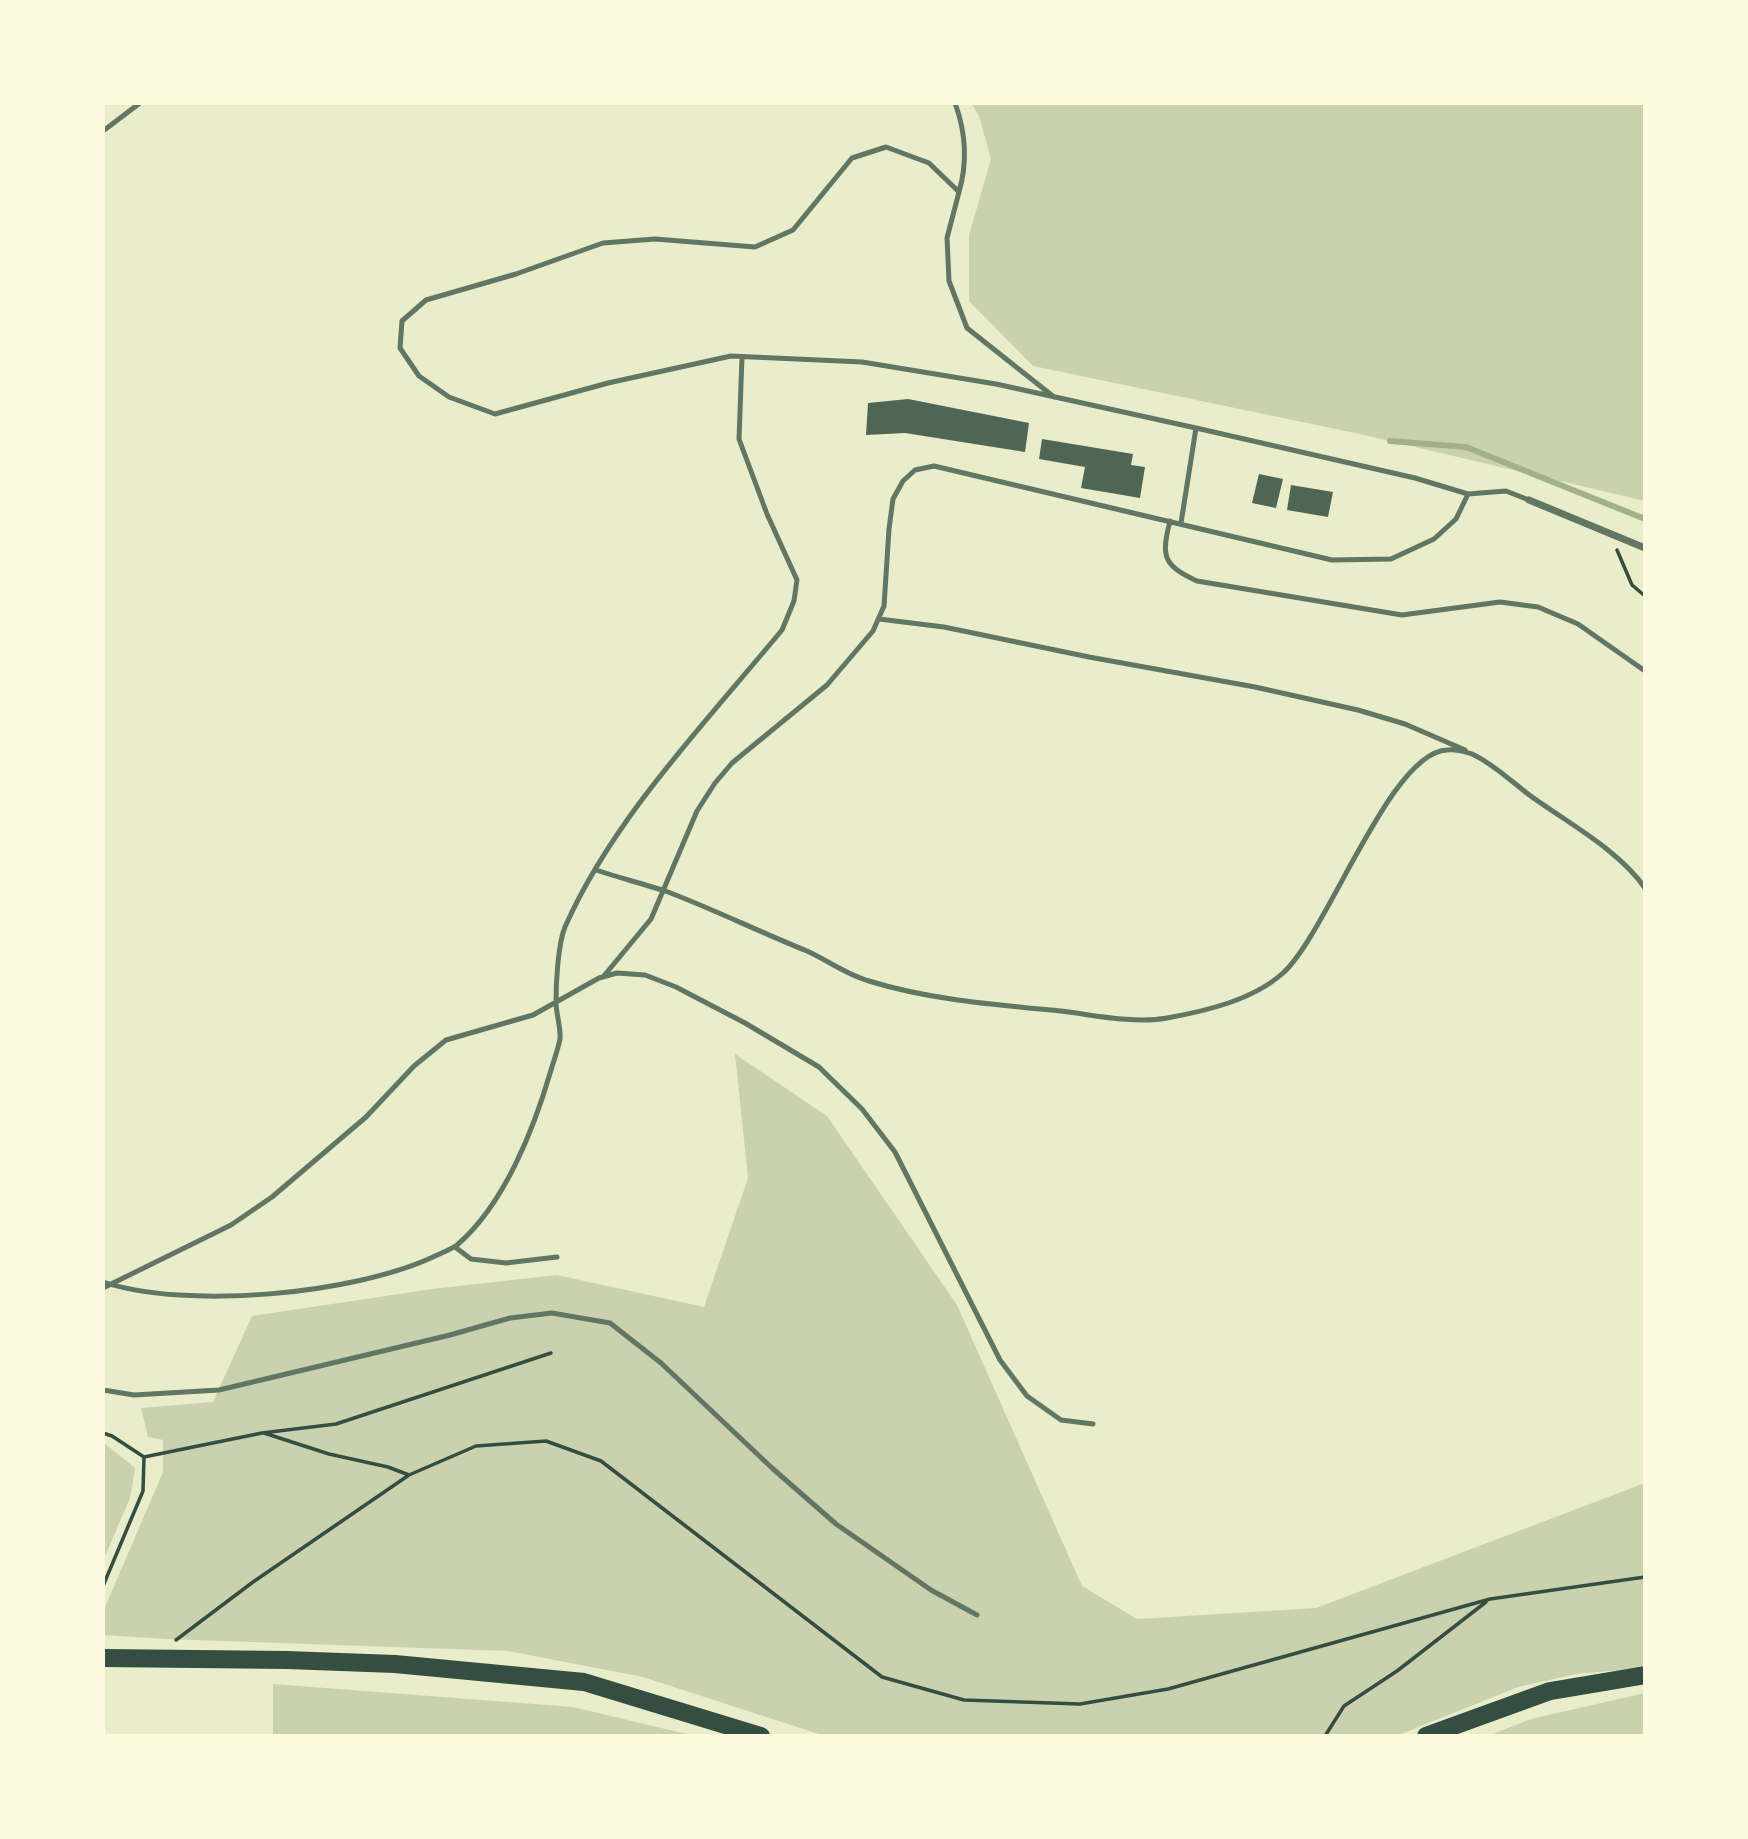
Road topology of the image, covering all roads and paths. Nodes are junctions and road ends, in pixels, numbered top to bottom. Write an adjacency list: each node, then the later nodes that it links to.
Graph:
1 (140, 103): 3 (lane)
2 (954, 103): 4 (lane)
3 (103, 131)
4 (959, 192): 5 (lane); 6 (lane)
5 (743, 357): 6 (lane); 18 (lane)
6 (1054, 397): 7 (lane)
7 (1196, 428): 8 (lane); 11 (lane)
8 (1468, 494): 9 (lane); 11 (lane)
9 (1530, 500): 12 (street)
10 (1170, 521): 11 (lane); 15 (lane); 16 (lane)
11 (1181, 523)
12 (1610, 532): 13 (street); 14 (path)
13 (1645, 548)
14 (1645, 596)
15 (879, 619): 17 (lane); 20 (lane)
16 (1645, 671)
17 (1471, 754): 19 (lane); 20 (lane)
18 (596, 870): 20 (lane); 22 (lane)
19 (1645, 888)
20 (665, 891): 21 (lane)
21 (603, 977): 22 (lane); 29 (lane)
22 (556, 1003): 23 (lane); 25 (lane)
23 (455, 1247): 24 (lane); 25 (lane)
24 (556, 1257)
25 (107, 1284): 26 (lane)
26 (103, 1289)
27 (551, 1353): 31 (path)
28 (103, 1390): 37 (lane)
29 (1093, 1424)
30 (103, 1433): 32 (path)
31 (262, 1433): 32 (path); 33 (path)
32 (144, 1457): 35 (path)
33 (410, 1475): 36 (path); 39 (path)
34 (1645, 1577): 36 (path)
35 (103, 1586)
36 (1490, 1599): 42 (path)
37 (977, 1615)
38 (103, 1658): 39 (main road)
39 (152, 1658): 41 (main road)
40 (1645, 1675): 43 (main road)
41 (761, 1736)
42 (1325, 1736)
43 (1426, 1736)

